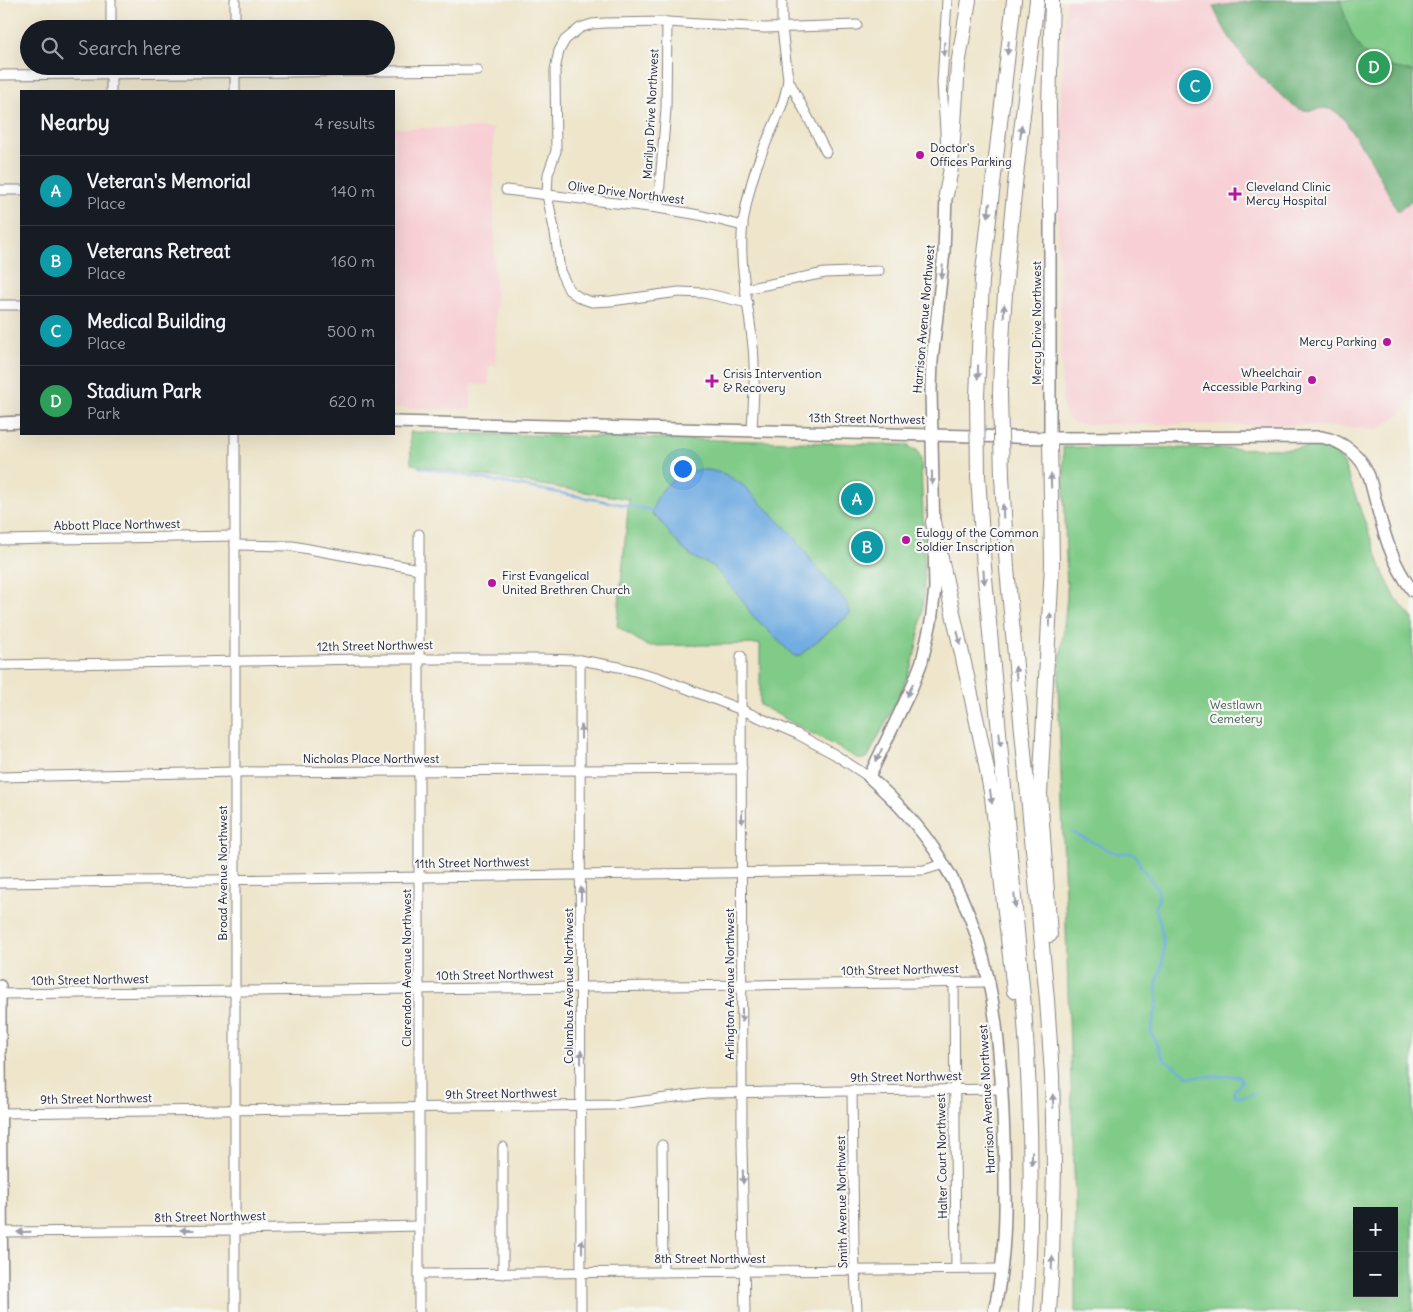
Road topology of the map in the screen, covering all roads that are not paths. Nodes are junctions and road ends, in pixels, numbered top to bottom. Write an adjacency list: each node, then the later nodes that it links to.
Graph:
1 (111, 0): 9 (street)
2 (235, 0): 10 (street)
3 (782, 0): 13 (street)
4 (947, 0): 27 (street, Harrison Avenue Northwest, one-way to 27)
5 (969, 0): 27 (highway)
6 (1014, 0): 79 (highway, one-way to 79, bridge)
7 (1037, 0): 76 (highway, one-way to 7, bridge)
8 (1052, 0): 30 (highway)
9 (111, 20)
10 (235, 20)
11 (667, 22): 13 (street); 28 (street); 29 (street, Marilyn Drive Northwest)
12 (857, 25): 13 (street)
13 (782, 28): 20 (street)
14 (395, 70): 15 (street)
15 (477, 70)
16 (20, 74): 17 (street)
17 (0, 75)
18 (111, 75): 21 (street)
19 (235, 75): 22 (street)
20 (788, 79): 23 (street); 31 (street)
21 (111, 90)
22 (235, 90)
23 (826, 152)
24 (0, 190): 25 (street)
25 (20, 190)
26 (506, 190): 28 (street, Olive Drive Northwest)
27 (946, 194): 41 (main road, Harrison Avenue Northwest, one-way to 41)
28 (547, 195): 29 (street, Olive Drive Northwest); 34 (street)
29 (658, 208): 31 (street, Olive Drive Northwest)
30 (1050, 208): 43 (main road, Mercy Drive Northwest)
31 (743, 226): 33 (street)
32 (879, 271): 33 (street)
33 (745, 289): 34 (street)
34 (748, 303): 40 (street)
35 (0, 305): 36 (street)
36 (20, 305)
37 (20, 422): 39 (main road)
38 (395, 422): 40 (main road, 13th Street Northwest)
39 (0, 423)
40 (752, 431): 41 (main road, 13th Street Northwest)
41 (932, 434): 43 (main road, 13th Street Northwest); 44 (main road, Harrison Avenue Northwest, one-way to 44)
42 (235, 435): 47 (street, Broad Avenue Northwest)
43 (1050, 438): 49 (main road, 13th Street Northwest); 76 (highway, one-way to 43)
44 (933, 522): 61 (main road, Harrison Avenue Northwest, one-way to 61); 79 (highway, one-way to 79)
45 (420, 534): 48 (street, Clarendon Avenue Northwest)
46 (0, 540): 47 (street, Abbott Place Northwest)
47 (235, 541): 48 (street, Abbott Place Northwest); 53 (street, Broad Avenue Northwest)
48 (419, 569): 51 (street, Clarendon Avenue Northwest)
49 (1413, 591)
50 (741, 656): 55 (street, Arlington Avenue Northwest)
51 (419, 659): 52 (street, 12th Street Northwest); 53 (street, 12th Street Northwest); 59 (street, Clarendon Avenue Northwest)
52 (580, 660): 55 (street, 12th Street Northwest); 57 (street, Columbus Avenue Northwest, one-way to 52)
53 (235, 662): 54 (street, 12th Street Northwest); 58 (street, Broad Avenue Northwest)
54 (0, 665)
55 (742, 710): 56 (street, Arlington Avenue Northwest); 61 (street, 12th Street Northwest)
56 (742, 769): 57 (street, Nicholas Place Northwest); 63 (street, Arlington Avenue Northwest, one-way to 63)
57 (581, 770): 59 (street, Nicholas Place Northwest); 64 (street, Columbus Avenue Northwest)
58 (235, 772): 59 (street, Nicholas Place Northwest); 60 (street, Nicholas Place Northwest); 66 (street, Broad Avenue Northwest)
59 (419, 772): 65 (street, Clarendon Avenue Northwest)
60 (0, 777)
61 (869, 777): 62 (main road, Harrison Avenue Northwest)
62 (944, 864): 63 (street, 11th Street Northwest); 69 (main road, Harrison Avenue Northwest)
63 (742, 873): 64 (street, 11th Street Northwest); 70 (street, Arlington Avenue Northwest)
64 (581, 874): 65 (street, 11th Street Northwest); 72 (street, Columbus Avenue Northwest, one-way to 64)
65 (419, 876): 66 (street, 11th Street Northwest); 73 (street, Clarendon Avenue Northwest)
66 (235, 879): 67 (street, 11th Street Northwest); 74 (street, Broad Avenue Northwest)
67 (0, 883)
68 (954, 982): 69 (street, 10th Street Northwest); 70 (street, 10th Street Northwest); 80 (street, Halter Court Northwest)
69 (990, 982): 81 (main road, Harrison Avenue Northwest)
70 (742, 984): 72 (street, 10th Street Northwest); 83 (street, Arlington Avenue Northwest, one-way to 83)
71 (0, 986): 75 (main road)
72 (581, 986): 73 (street, 10th Street Northwest); 84 (street, Columbus Avenue Northwest, one-way to 72)
73 (419, 988): 74 (street, 10th Street Northwest); 85 (street, Clarendon Avenue Northwest)
74 (235, 990): 75 (street, 10th Street Northwest); 86 (street, Broad Avenue Northwest)
75 (0, 994): 77 (main road)
76 (1047, 1000): 109 (highway, one-way to 76)
77 (0, 1050)
78 (0, 1057): 87 (main road)
79 (1029, 1074): 108 (highway, one-way to 108)
80 (954, 1089): 81 (street, 9th Street Northwest); 82 (street, 9th Street Northwest); 93 (street, Halter Court Northwest)
81 (1002, 1089): 94 (main road, Harrison Avenue Northwest)
82 (852, 1090): 83 (street, 9th Street Northwest); 95 (street, Smith Avenue Northwest)
83 (742, 1091): 84 (street, 9th Street Northwest); 97 (street, Arlington Avenue Northwest, one-way to 97)
84 (582, 1106): 85 (street, 9th Street Northwest); 98 (street, Columbus Avenue Northwest, one-way to 84)
85 (420, 1107): 86 (street, 9th Street Northwest); 90 (street, Clarendon Avenue Northwest)
86 (236, 1110): 87 (street, 9th Street Northwest); 91 (street, Broad Avenue Northwest)
87 (0, 1113): 92 (main road)
88 (662, 1145): 96 (street)
89 (502, 1147): 100 (street)
90 (419, 1226): 91 (street, 8th Street Northwest); 99 (street, Clarendon Avenue Northwest)
91 (236, 1230): 92 (street, 8th Street Northwest, one-way to 92); 102 (street, Broad Avenue Northwest)
92 (1, 1232): 101 (main road)
93 (956, 1269): 94 (street, 8th Street Northwest); 95 (street, 8th Street Northwest)
94 (1002, 1269): 107 (main road, Harrison Avenue Northwest)
95 (856, 1270): 97 (street, 8th Street Northwest); 106 (street, Smith Avenue Northwest)
96 (662, 1272): 97 (street, 8th Street Northwest); 98 (street, 8th Street Northwest)
97 (744, 1272): 105 (street, Arlington Avenue Northwest)
98 (582, 1273): 100 (street, 8th Street Northwest); 104 (street, Columbus Avenue Northwest)
99 (419, 1274): 100 (street, 8th Street Northwest); 103 (street, Clarendon Avenue Northwest)
100 (503, 1274)
101 (2, 1312)
102 (236, 1312)
103 (419, 1312)
104 (582, 1312)
105 (745, 1312)
106 (857, 1312)
107 (994, 1312)
108 (1026, 1312)
109 (1049, 1312)

